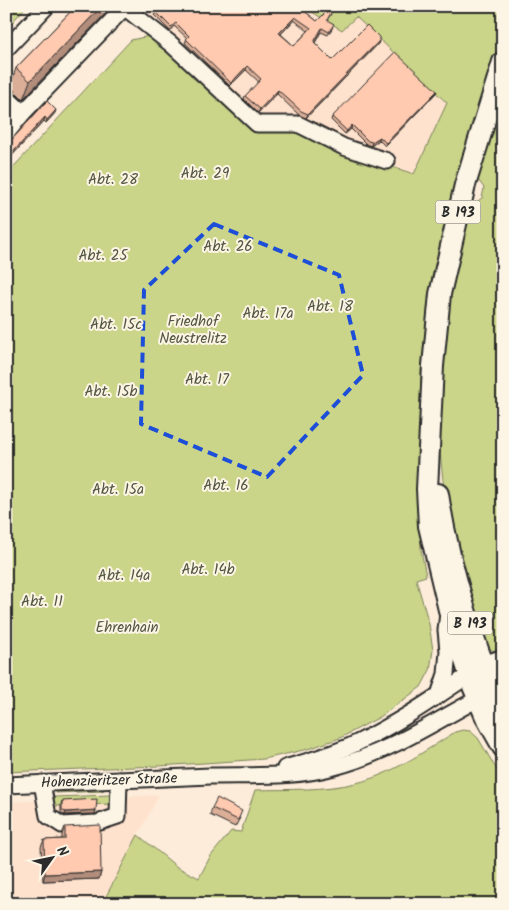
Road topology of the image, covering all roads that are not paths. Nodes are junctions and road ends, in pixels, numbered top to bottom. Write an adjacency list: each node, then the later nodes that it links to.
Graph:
1 (47, 6): 3 (street)
2 (123, 7): 6 (street); 8 (street)
3 (6, 49)
4 (503, 62): 9 (main road, B 193)
5 (6, 97): 6 (street)
6 (22, 113): 7 (street)
7 (6, 134)
8 (387, 161)
9 (430, 437): 10 (main road, B 193); 11 (main road, B 193)
10 (449, 610): 11 (main road, B 193); 13 (street)
11 (485, 667): 12 (main road); 13 (street, Hohenzieritzer Straße)
12 (485, 694): 14 (main road); 15 (main road); 16 (street, Hohenzieritzer Straße)
13 (440, 695): 16 (street, Hohenzieritzer Straße)
14 (503, 714)
15 (503, 747)
16 (211, 776): 17 (street, Hohenzieritzer Straße)
17 (120, 780): 18 (street, Hohenzieritzer Straße); 18 (street)
18 (42, 783): 19 (street, Hohenzieritzer Straße)
19 (6, 785)

